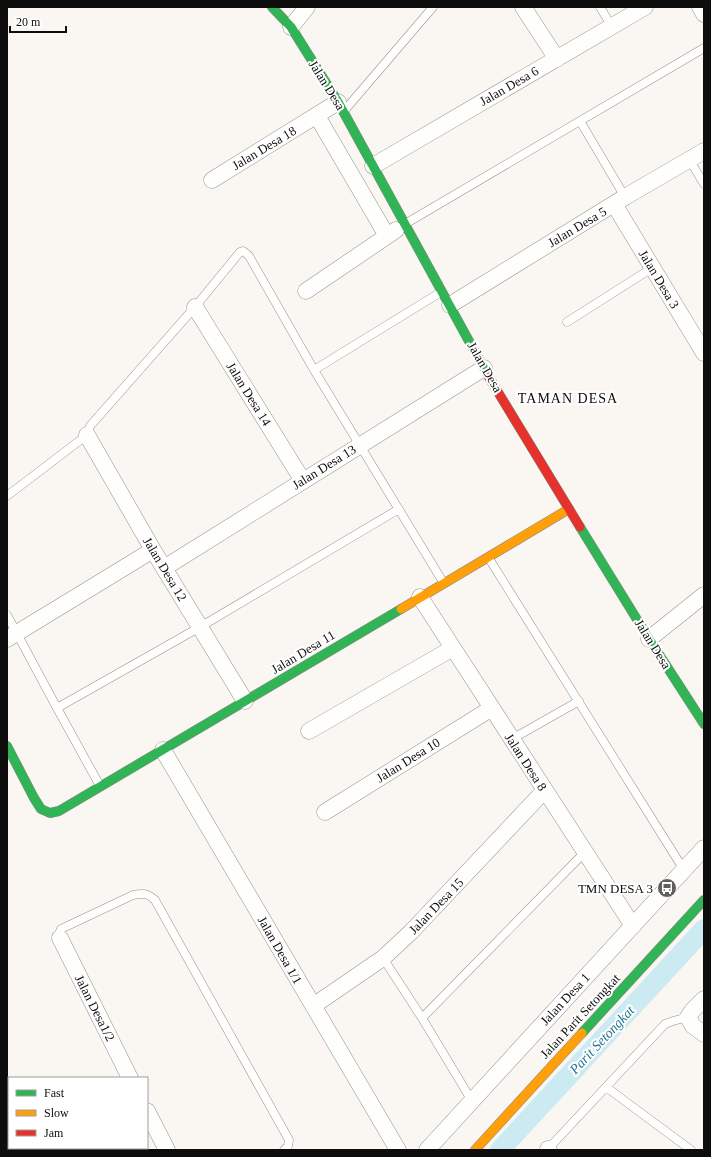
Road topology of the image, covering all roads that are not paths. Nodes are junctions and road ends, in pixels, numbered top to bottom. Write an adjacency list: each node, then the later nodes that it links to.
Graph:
1 (272, 7): 9 (street, Jalan Desa)
2 (307, 7): 9 (street)
3 (433, 7): 13 (lane)
4 (524, 7): 12 (street)
5 (600, 7): 10 (lane)
6 (645, 7): 10 (street, Jalan Desa 6)
7 (700, 7): 8 (street)
8 (704, 14)
9 (290, 27): 13 (street, Jalan Desa)
10 (612, 27): 12 (street, Jalan Desa 6)
11 (704, 48): 15 (lane)
12 (557, 59): 18 (street, Jalan Desa 6)
13 (341, 107): 14 (street, Jalan Desa 18); 18 (street, Jalan Desa)
14 (317, 116): 19 (street, Jalan Desa 18); 23 (street, Jalan Desa)
15 (580, 121): 21 (lane); 22 (lane)
16 (704, 151): 17 (street, Jalan Desa 5)
17 (690, 159): 20 (lane); 21 (street, Jalan Desa 5)
18 (373, 166): 22 (street, Jalan Desa)
19 (212, 180)
20 (704, 184)
21 (619, 201): 24 (street, Jalan Desa 3); 26 (street, Jalan Desa 5)
22 (405, 224): 23 (street); 26 (street, Jalan Desa)
23 (387, 236): 25 (street)
24 (652, 268): 28 (lane); 29 (street, Jalan Desa 3)
25 (306, 291)
26 (446, 298): 30 (street, Jalan Desa); 31 (lane)
27 (195, 307): 31 (lane); 32 (lane); 34 (street, Jalan Desa 14)
28 (567, 322)
29 (704, 353)
30 (484, 368): 33 (street, Jalan Desa 13); 37 (street, Jalan Desa)
31 (314, 370): 33 (lane)
32 (86, 435): 35 (lane); 38 (street, Jalan Desa 12)
33 (360, 445): 34 (street, Jalan Desa 13); 36 (lane)
34 (303, 481): 40 (street, Jalan Desa 13)
35 (7, 496)
36 (399, 509): 41 (lane); 45 (lane)
37 (568, 509): 39 (street, Jalan Desa 11); 47 (street, Jalan Desa)
38 (154, 550): 40 (street, Jalan Desa 12); 46 (street)
39 (488, 557): 41 (street, Jalan Desa 11); 50 (lane)
40 (164, 568): 45 (street, Jalan Desa 12)
41 (444, 583): 43 (street, Jalan Desa 11)
42 (704, 595): 47 (street)
43 (420, 597): 48 (street, Jalan Desa 8); 49 (street, Jalan Desa 11)
44 (7, 615): 46 (lane)
45 (200, 627): 49 (street, Jalan Desa 12); 51 (lane)
46 (12, 636): 51 (lane)
47 (648, 639): 53 (street, Jalan Desa)
48 (453, 648): 52 (street, Jalan Desa 8); 54 (street)
49 (245, 701): 57 (street, Jalan Desa 11)
50 (579, 701): 55 (lane); 63 (lane)
51 (57, 708): 58 (lane)
52 (492, 708): 55 (street, Jalan Desa 8); 60 (street, Jalan Desa 10)
53 (704, 724)
54 (309, 732)
55 (512, 739): 59 (street, Jalan Desa 8)
56 (7, 746): 58 (street, Jalan Desa 11)
57 (163, 750): 58 (street, Jalan Desa 11); 69 (street, Jalan Desa 1/1)
58 (101, 786)
59 (545, 790): 62 (street, Jalan Desa 8); 67 (street, Jalan Desa 15)
60 (325, 812)
61 (704, 848): 63 (street, Jalan Desa 1)
62 (584, 852): 65 (street, Jalan Desa 8); 71 (lane)
63 (684, 870): 65 (street, Jalan Desa 1)
64 (704, 900): 81 (street, Jalan Parit Setongkat)
65 (633, 926): 75 (street, Jalan Desa 1)
66 (60, 938): 73 (street, Jalan Desa1/2); 78 (lane)
67 (383, 958): 69 (street, Jalan Desa 15); 71 (lane)
68 (704, 999): 70 (street)
69 (313, 1006): 79 (street, Jalan Desa 1/1)
70 (688, 1017): 72 (street); 74 (lane)
71 (422, 1018): 75 (lane)
72 (704, 1034)
73 (130, 1077)
74 (606, 1088): 82 (lane); 83 (lane)
75 (472, 1101): 80 (street, Jalan Desa 1)
76 (148, 1113): 77 (street)
77 (167, 1150)
78 (284, 1150)
79 (398, 1150)
80 (426, 1150)
81 (474, 1150)
82 (548, 1150)
83 (691, 1150)

